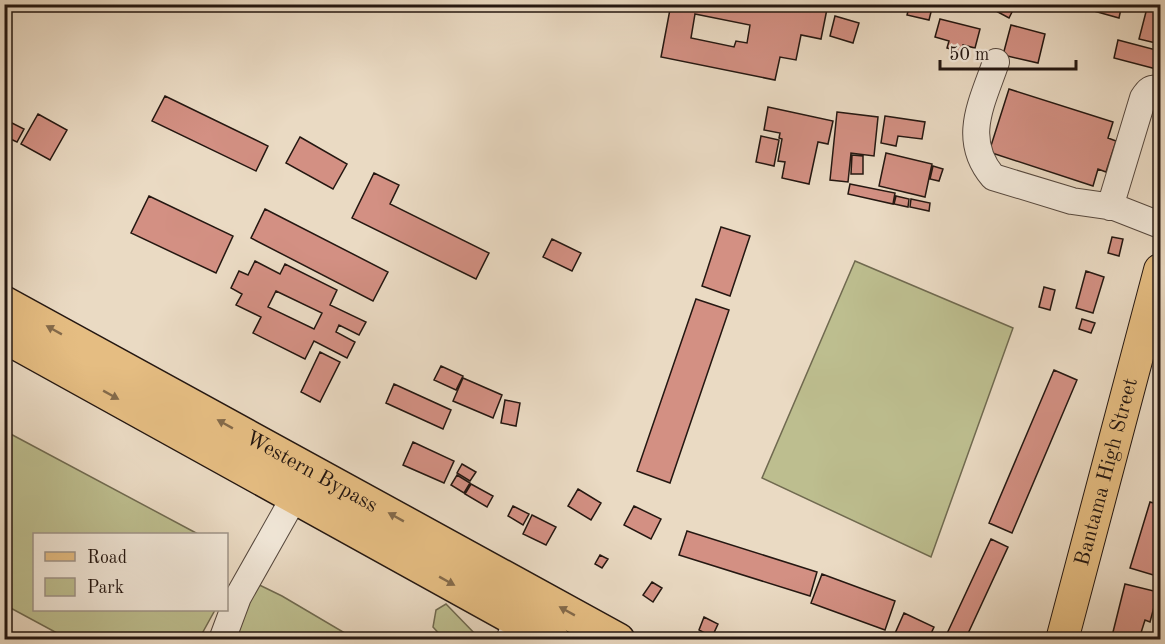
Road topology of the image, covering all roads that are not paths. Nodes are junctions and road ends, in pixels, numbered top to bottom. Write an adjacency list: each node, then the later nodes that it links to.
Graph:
1 (996, 62): 3 (street)
2 (1161, 89): 3 (street)
3 (1110, 207): 4 (street)
4 (1161, 225)
5 (1161, 270): 13 (main road, Bantama High Street)
6 (4, 303): 12 (highway, Western Bypass, one-way to 6)
7 (4, 336): 8 (highway, Western Bypass, one-way to 8)
8 (295, 496): 9 (highway, Western Bypass, one-way to 9); 10 (street)
9 (513, 629): 11 (highway, Western Bypass)
10 (222, 639)
11 (553, 639)
12 (618, 639)
13 (1062, 639)

